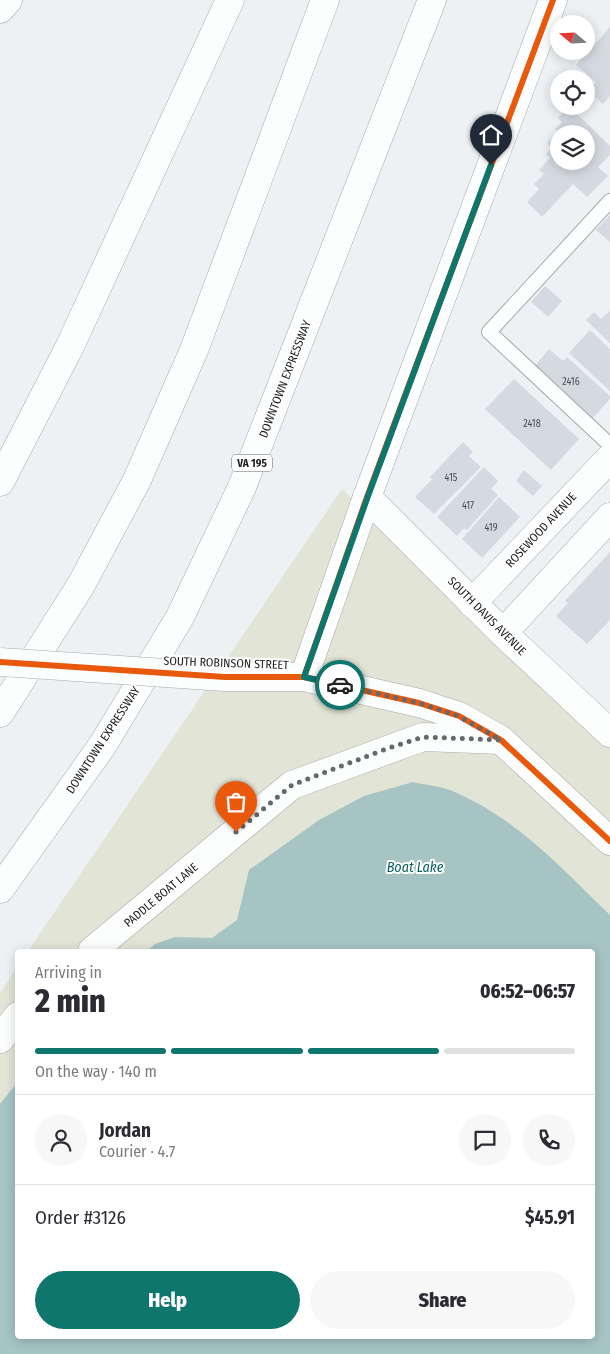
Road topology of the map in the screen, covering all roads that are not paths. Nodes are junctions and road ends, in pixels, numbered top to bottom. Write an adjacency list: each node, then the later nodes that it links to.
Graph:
1 (8, 0): 6 (main road)
2 (230, 0): 10 (main road)
3 (326, 0): 17 (main road)
4 (432, 0): 21 (main road, DOWNTOWN EXPRESSWAY / VA 195)
5 (553, 0): 11 (main road)
6 (0, 8)
7 (610, 201): 8 (lane)
8 (610, 444)
9 (610, 458): 13 (main road, ROSEWOOD AVENUE)
10 (0, 482)
11 (368, 496): 13 (main road, SOUTH DAVIS AVENUE); 16 (main road)
12 (610, 517): 14 (main road)
13 (472, 603): 14 (main road, SOUTH DAVIS AVENUE)
14 (503, 633): 18 (main road, SOUTH DAVIS AVENUE)
15 (0, 662): 16 (main road, SOUTH ROBINSON STREET, bridge)
16 (304, 677): 19 (main road, SOUTH ROBINSON STREET)
17 (0, 713)
18 (610, 733)
19 (501, 740): 20 (main road, SOUTH ROBINSON STREET); 22 (main road, PADDLE BOAT LANE)
20 (610, 841)
21 (0, 889)
22 (94, 949)
23 (15, 1020): 24 (main road)
24 (0, 1039)

